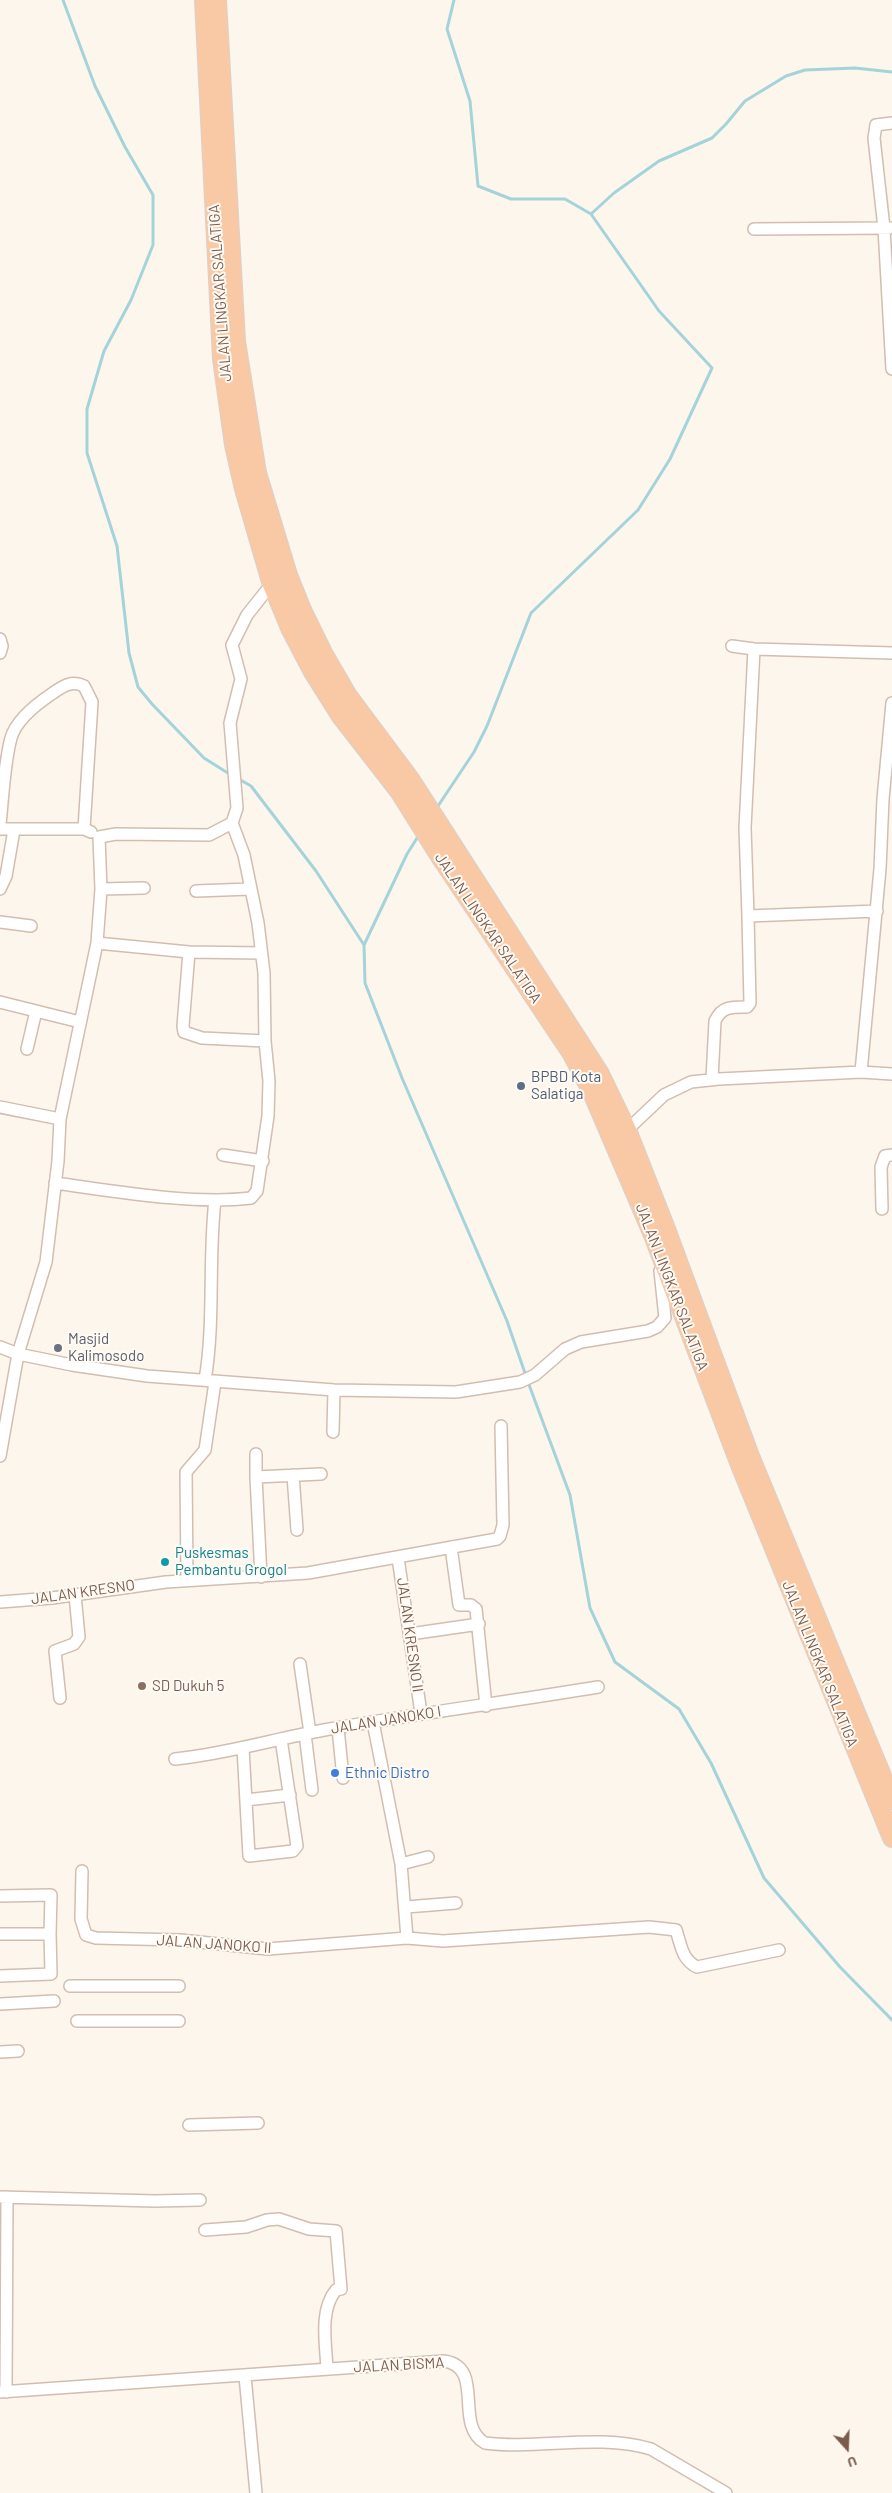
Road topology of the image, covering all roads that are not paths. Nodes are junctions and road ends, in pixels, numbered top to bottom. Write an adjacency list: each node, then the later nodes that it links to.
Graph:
1 (204, 0): 8 (highway, JALAN LINGKAR SALATIGA)
2 (217, 0): 7 (highway, JALAN LINGKAR SALATIGA)
3 (892, 122): 4 (street)
4 (888, 228): 5 (street); 6 (street)
5 (754, 229)
6 (892, 369)
7 (288, 574): 8 (street); 16 (highway, JALAN LINGKAR SALATIGA)
8 (271, 582): 16 (highway, JALAN LINGKAR SALATIGA); 18 (street)
9 (0, 638): 12 (street)
10 (732, 646): 11 (street)
11 (754, 649): 13 (street); 31 (street)
12 (0, 653)
13 (892, 653)
14 (892, 702): 30 (street)
15 (6, 736): 17 (street); 22 (street)
16 (404, 785): 24 (highway, JALAN LINGKAR SALATIGA)
17 (2, 788): 19 (street)
18 (232, 823): 23 (street); 28 (street)
19 (0, 824)
20 (0, 829): 21 (street)
21 (14, 830): 22 (street); 25 (street)
22 (84, 830): 23 (street)
23 (99, 837): 27 (street)
24 (445, 850): 47 (highway, JALAN LINGKAR SALATIGA); 51 (highway, JALAN LINGKAR SALATIGA)
25 (0, 888)
26 (144, 888): 27 (street)
27 (101, 889): 34 (street)
28 (250, 889): 29 (street); 36 (street)
29 (196, 891)
30 (876, 911): 31 (street); 42 (street)
31 (748, 916): 44 (street)
32 (0, 922): 33 (street)
33 (31, 926)
34 (97, 943): 35 (street); 39 (street)
35 (189, 952): 36 (street); 40 (street)
36 (261, 953): 40 (street)
37 (0, 1002): 38 (street)
38 (36, 1011): 39 (street); 41 (street)
39 (80, 1022): 46 (street)
40 (265, 1041): 50 (street)
41 (27, 1049)
42 (861, 1072): 43 (street); 44 (street)
43 (892, 1074)
44 (712, 1080): 47 (street)
45 (0, 1107): 46 (street)
46 (60, 1119): 52 (street)
47 (627, 1130): 51 (highway, JALAN LINGKAR SALATIGA)
48 (223, 1155): 50 (street)
49 (892, 1155): 54 (street)
50 (263, 1162): 53 (street)
51 (636, 1174): 55 (highway, JALAN LINGKAR SALATIGA)
52 (55, 1183): 53 (street); 57 (street)
53 (215, 1200): 58 (street)
54 (885, 1202)
55 (660, 1232): 59 (street); 91 (highway, JALAN LINGKAR SALATIGA); 92 (highway, JALAN LINGKAR SALATIGA)
56 (0, 1347): 57 (street)
57 (18, 1354): 58 (street); 63 (street)
58 (210, 1381): 59 (street); 71 (street)
59 (334, 1390): 61 (street)
60 (501, 1426): 68 (street, JALAN KRESNO)
61 (333, 1432)
62 (256, 1454): 66 (street)
63 (0, 1456)
64 (321, 1474): 65 (street)
65 (293, 1475): 66 (street); 67 (street)
66 (256, 1476): 70 (street)
67 (297, 1530)
68 (451, 1547): 69 (street, JALAN KRESNO); 74 (street)
69 (398, 1558): 70 (street, JALAN KRESNO); 75 (street, JALAN KRESNO II)
70 (261, 1577): 71 (street, JALAN KRESNO)
71 (187, 1580): 72 (street, JALAN KRESNO)
72 (75, 1595): 73 (street, JALAN KRESNO); 78 (street)
73 (0, 1602)
74 (479, 1624): 75 (street); 79 (street)
75 (410, 1634): 80 (street, JALAN KRESNO II)
76 (300, 1664): 83 (street)
77 (598, 1687): 79 (street, JALAN JANOKO I)
78 (60, 1698)
79 (486, 1706): 80 (street, JALAN JANOKO I)
80 (421, 1713): 81 (street, JALAN JANOKO I)
81 (373, 1722): 82 (street, JALAN JANOKO I); 94 (street)
82 (338, 1728): 83 (street, JALAN JANOKO I); 87 (street)
83 (308, 1733): 84 (street, JALAN JANOKO I); 88 (street)
84 (281, 1739): 85 (street, JALAN JANOKO I); 89 (street)
85 (243, 1748): 86 (street, JALAN JANOKO I); 90 (street)
86 (175, 1760)
87 (343, 1778)
88 (312, 1790)
89 (290, 1795): 90 (street); 90 (street)
90 (246, 1800)
91 (892, 1800)
92 (892, 1838)
93 (428, 1857): 94 (street)
94 (401, 1864): 98 (street)
95 (82, 1871): 101 (street, JALAN JANOKO II)
96 (0, 1896): 100 (street)
97 (456, 1903): 98 (street)
98 (406, 1907): 101 (street)
99 (0, 1934): 100 (street)
100 (50, 1934): 103 (street)
101 (407, 1938): 102 (street, JALAN JANOKO II)
102 (779, 1950)
103 (0, 1976)
104 (70, 1986): 105 (street)
105 (179, 1986)
106 (54, 2001): 107 (street)
107 (0, 2004)
108 (77, 2021): 109 (street)
109 (179, 2021)
110 (0, 2052): 111 (street)
111 (18, 2052)
112 (258, 2123): 113 (street)
113 (189, 2125)
114 (4, 2197): 115 (street); 119 (street)
115 (200, 2200)
116 (205, 2230): 117 (street)
117 (327, 2369): 118 (street, JALAN BISMA); 121 (street, JALAN BISMA)
118 (245, 2376): 119 (street, JALAN BISMA); 120 (street)
119 (3, 2392)
120 (256, 2493)
121 (726, 2493)

